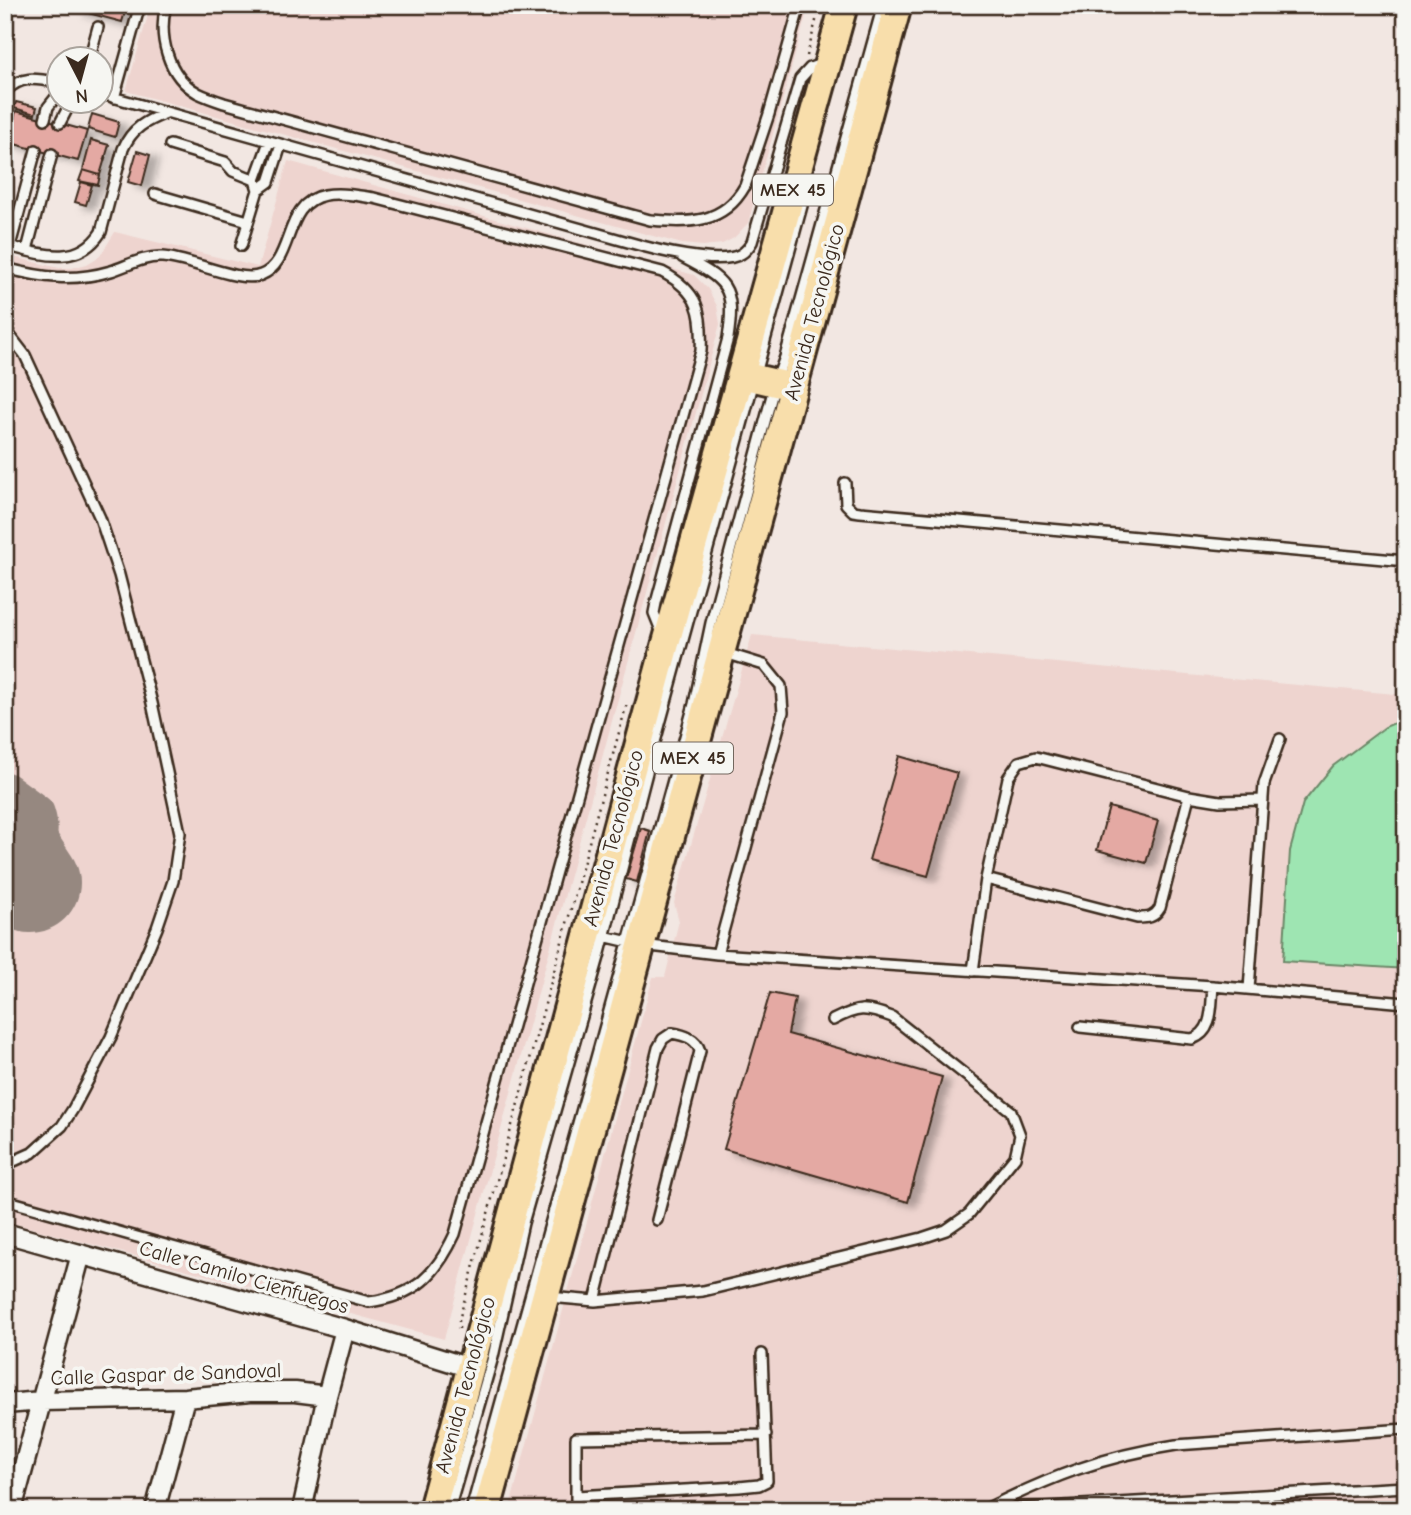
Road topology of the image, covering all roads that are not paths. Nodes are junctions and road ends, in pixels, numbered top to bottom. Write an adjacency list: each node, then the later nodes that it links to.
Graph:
1 (140, 5): 11 (lane)
2 (166, 5): 3 (lane)
3 (800, 5)
4 (844, 5): 9 (main road, Avenida Tecnológico / MEX 45)
5 (883, 5): 35 (lane)
6 (898, 5): 35 (main road, Avenida Tecnológico / MEX 45)
7 (98, 27): 8 (lane)
8 (93, 46)
9 (829, 61): 32 (lane); 35 (main road, Avenida Tecnológico / MEX 45)
10 (46, 80): 12 (lane)
11 (116, 91)
12 (5, 92)
13 (116, 99): 14 (lane)
14 (166, 113): 19 (lane); 31 (lane)
15 (46, 115): 17 (lane)
16 (64, 116): 18 (lane)
17 (45, 119)
18 (60, 124)
19 (269, 142): 21 (lane); 24 (lane)
20 (170, 145): 24 (lane)
21 (281, 145): 25 (lane); 32 (lane)
22 (36, 150): 29 (lane)
23 (52, 154): 31 (lane)
24 (256, 180): 25 (lane)
25 (258, 190): 28 (lane)
26 (155, 194): 28 (lane)
27 (804, 197): 35 (lane)
28 (248, 221): 30 (lane)
29 (8, 246): 31 (lane)
30 (241, 246)
31 (27, 250)
32 (677, 255): 38 (lane)
33 (5, 268): 54 (lane)
34 (5, 329): 53 (lane)
35 (766, 381): 38 (main road, Avenida Tecnológico / MEX 45); 39 (main road, Avenida Tecnológico / MEX 45); 44 (lane); 45 (lane)
36 (845, 483): 37 (lane)
37 (1406, 561)
38 (666, 643): 44 (main road, Avenida Tecnológico / MEX 45)
39 (721, 652): 45 (main road, Avenida Tecnológico / MEX 45); 46 (lane)
40 (1280, 739): 42 (lane)
41 (1189, 796): 42 (lane); 43 (lane); 43 (lane)
42 (1263, 800): 49 (lane)
43 (986, 879): 47 (lane)
44 (596, 934): 45 (lane); 62 (main road, Avenida Tecnológico / MEX 45); 75 (lane)
45 (635, 943): 46 (lane); 58 (main road, Avenida Tecnológico / MEX 45); 76 (lane)
46 (717, 954): 47 (lane)
47 (973, 971): 48 (lane)
48 (1213, 986): 49 (lane); 52 (lane)
49 (1249, 989): 50 (lane)
50 (1406, 1003)
51 (833, 1020): 59 (lane)
52 (1080, 1027)
53 (5, 1165)
54 (5, 1200)
55 (657, 1220): 59 (lane)
56 (5, 1233): 57 (street, Calle Camilo Cienfuegos)
57 (81, 1254): 60 (street, Calle Camilo Cienfuegos); 65 (street)
58 (547, 1297): 59 (lane); 77 (main road, Avenida Tecnológico / MEX 45)
59 (595, 1301)
60 (345, 1329): 62 (street, Calle Camilo Cienfuegos); 63 (street)
61 (762, 1354): 68 (lane)
62 (470, 1368): 74 (main road, Avenida Tecnológico / MEX 45)
63 (327, 1396): 64 (street, Calle Gaspar de Sandoval); 73 (street)
64 (185, 1398): 65 (street, Calle Gaspar de Sandoval); 72 (street)
65 (42, 1401): 66 (street, Calle Gaspar de Sandoval); 71 (street)
66 (5, 1404)
67 (1406, 1429): 79 (lane)
68 (766, 1435): 70 (lane); 70 (lane)
69 (1406, 1486): 80 (lane)
70 (576, 1496): 78 (lane)
71 (12, 1510)
72 (155, 1510)
73 (302, 1510)
74 (432, 1510)
75 (449, 1510)
76 (471, 1510)
77 (487, 1510)
78 (576, 1510)
79 (984, 1510)
80 (990, 1510)

